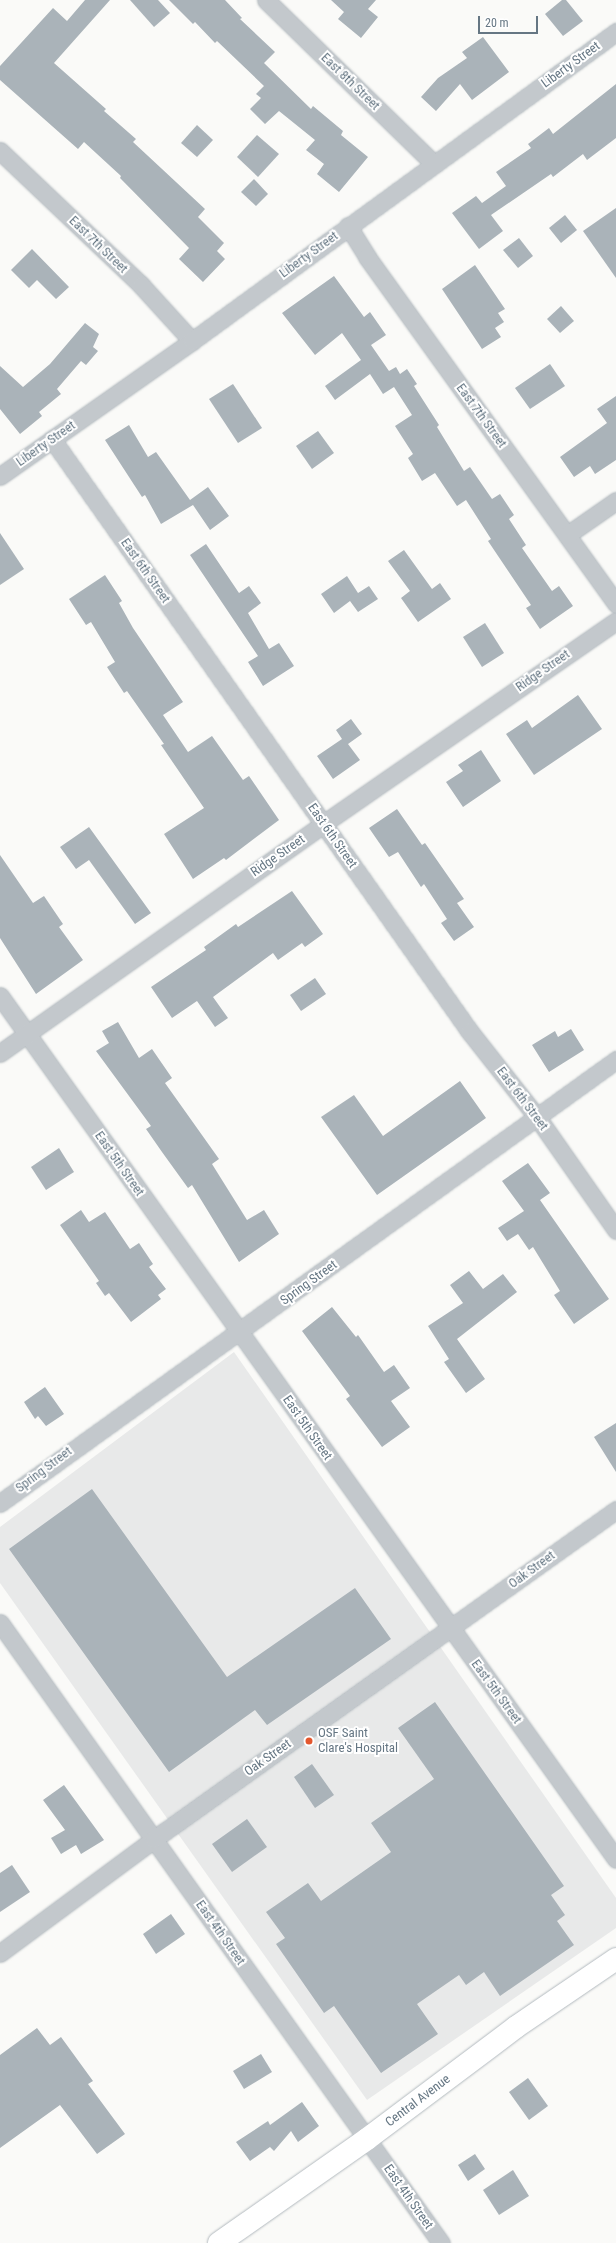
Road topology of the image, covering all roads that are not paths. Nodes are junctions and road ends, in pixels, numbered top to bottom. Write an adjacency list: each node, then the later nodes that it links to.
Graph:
1 (266, 0): 4 (street, East 8th Street)
2 (616, 32): 4 (street, Liberty Street)
3 (0, 151): 6 (street, East 7th Street)
4 (434, 164): 5 (street, Liberty Street)
5 (348, 226): 6 (street, Liberty Street); 10 (street, East 7th Street)
6 (192, 341): 7 (street, Liberty Street)
7 (52, 439): 8 (street, Liberty Street); 13 (street, East 6th Street)
8 (0, 476)
9 (616, 501): 10 (street)
10 (567, 535): 11 (street, East 7th Street)
11 (616, 604)
12 (616, 621): 13 (street, Ridge Street)
13 (323, 824): 15 (street, Ridge Street); 18 (street, East 6th Street)
14 (0, 996): 15 (street, East 5th Street)
15 (27, 1034): 16 (street, Ridge Street); 20 (street, East 5th Street)
16 (0, 1053)
17 (616, 1060): 18 (street, Spring Street)
18 (537, 1117): 19 (street, East 6th Street); 20 (street, Spring Street)
19 (616, 1230)
20 (239, 1333): 21 (street, Spring Street); 24 (street, East 5th Street)
21 (0, 1503)
22 (616, 1510): 24 (street, Oak Street)
23 (0, 1623): 25 (street, East 4th Street)
24 (450, 1628): 25 (street, Oak Street); 26 (street, East 5th Street)
25 (154, 1839): 27 (street, Oak Street); 29 (street, East 4th Street)
26 (616, 1859)
27 (0, 1953)
28 (616, 1959): 29 (street, Central Avenue)
29 (367, 2139): 30 (street, Central Avenue); 31 (street, East 4th Street)
30 (219, 2243)
31 (441, 2243)

